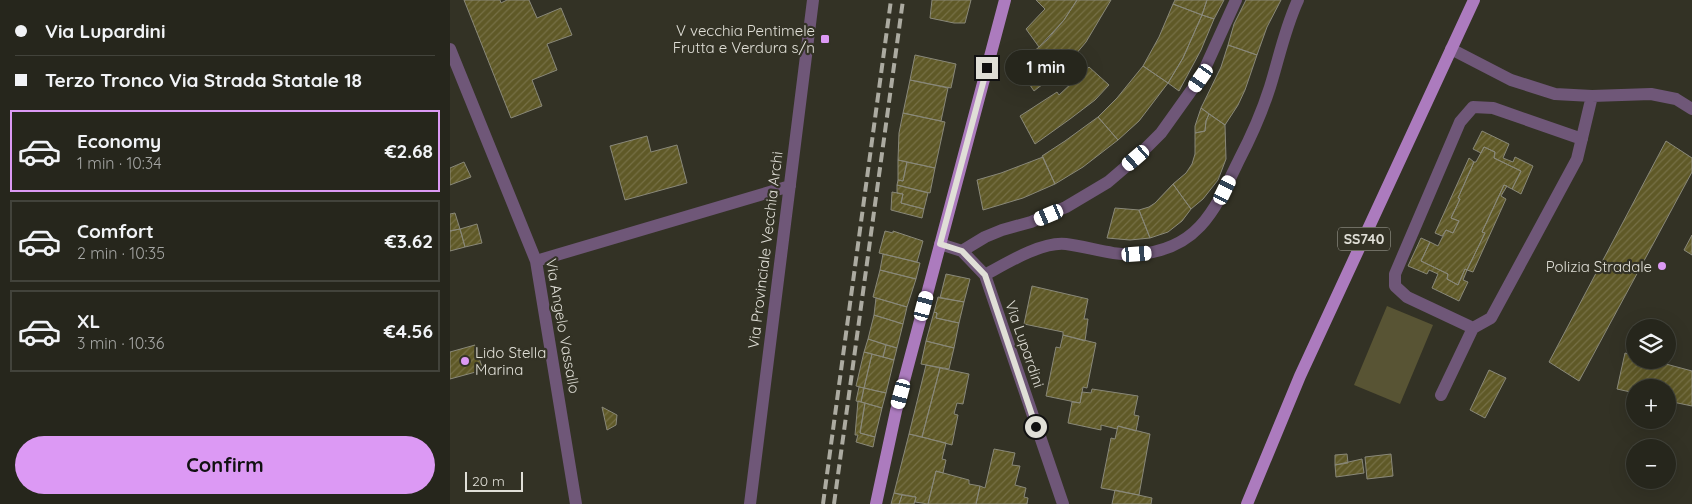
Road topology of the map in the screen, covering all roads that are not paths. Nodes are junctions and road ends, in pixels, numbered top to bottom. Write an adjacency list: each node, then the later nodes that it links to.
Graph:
1 (812, 0): 11 (street, Via Provinciale Vecchia Archi)
2 (1005, 0): 12 (main road)
3 (1236, 0): 13 (street)
4 (1298, 0): 15 (street)
5 (1474, 0): 7 (main road)
6 (450, 49): 14 (street, Via Angelo Vassallo)
7 (1451, 49): 8 (street); 22 (main road, SS740)
8 (1592, 96): 9 (street); 10 (street)
9 (1692, 109)
10 (1582, 139): 16 (street); 16 (street)
11 (790, 186): 14 (street); 19 (street, Via Provinciale Vecchia Archi)
12 (940, 244): 13 (street, Via Lupardini); 20 (main road)
13 (962, 251): 15 (street, Via Lupardini)
14 (536, 261): 18 (street, Via Angelo Vassallo)
15 (985, 275): 21 (street, Via Lupardini)
16 (1473, 328): 17 (street)
17 (1441, 395)
18 (576, 504)
19 (750, 504)
20 (876, 504)
21 (1063, 504)
22 (1247, 504)

